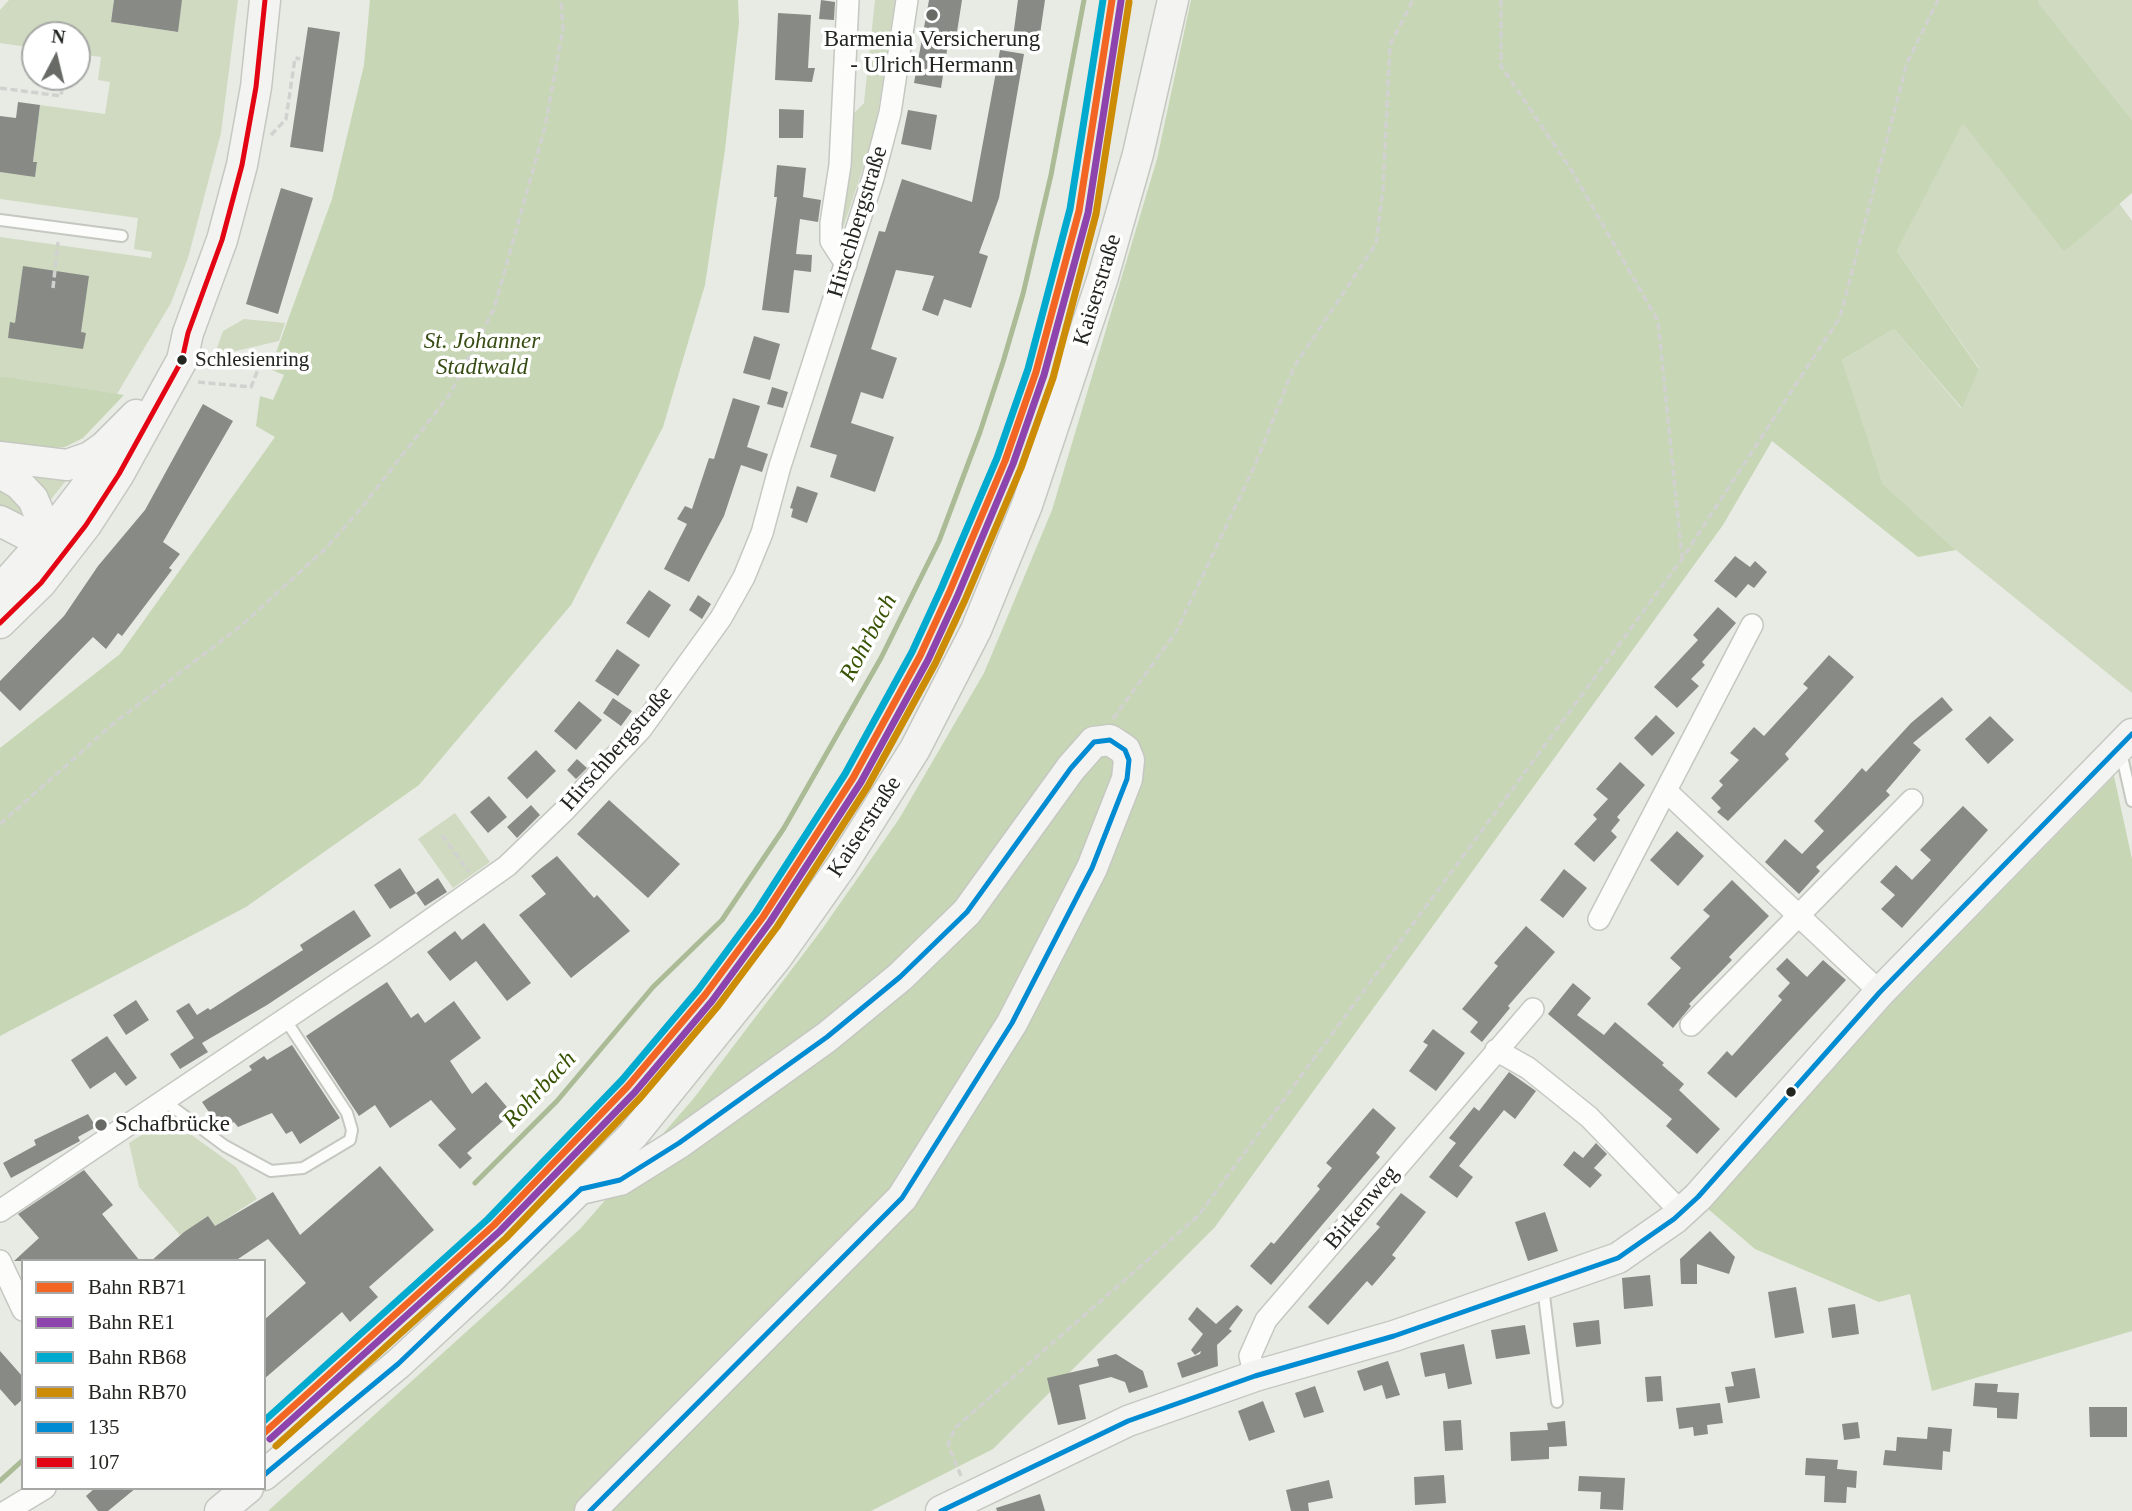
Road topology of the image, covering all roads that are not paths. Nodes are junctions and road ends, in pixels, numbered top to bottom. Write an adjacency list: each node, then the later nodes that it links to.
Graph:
1 (265, 0): 8 (street)
2 (848, 0): 7 (street)
3 (907, 0): 7 (street, Hirschbergstraße)
4 (1173, 0): 30 (street, Kaiserstraße)
5 (0, 220): 6 (lane)
6 (122, 236)
7 (846, 264): 26 (street, Hirschbergstraße)
8 (188, 333): 9 (street); 13 (street)
9 (136, 415): 10 (street); 14 (street)
10 (0, 457)
11 (0, 473): 14 (street)
12 (0, 521): 14 (street)
13 (86, 525): 14 (street); 15 (street)
14 (47, 537): 15 (street)
15 (12, 594): 16 (street)
16 (0, 623)
17 (1752, 625): 19 (street)
18 (2126, 740): 21 (lane); 24 (street)
19 (1666, 792): 22 (street); 23 (street)
20 (1912, 800): 22 (street)
21 (2132, 801)
22 (1797, 917): 24 (street); 27 (street)
23 (1599, 919)
24 (1880, 992): 32 (street)
25 (1532, 1009): 28 (street, Birkenweg)
26 (285, 1019): 29 (street, Hirschbergstraße); 29 (lane)
27 (1691, 1025)
28 (1496, 1050): 32 (street); 36 (street, Birkenweg)
29 (162, 1099): 31 (street, Hirschbergstraße)
30 (581, 1189): 38 (street, Kaiserstraße); 43 (street)
31 (0, 1211)
32 (1682, 1213): 34 (street)
33 (0, 1261): 35 (street)
34 (1543, 1284): 36 (street); 37 (lane)
35 (21, 1306)
36 (1255, 1376): 44 (street)
37 (1557, 1402)
38 (266, 1473)
39 (42, 1490): 41 (street)
40 (246, 1490): 42 (street)
41 (7, 1511)
42 (220, 1511)
43 (590, 1511)
44 (941, 1511)

